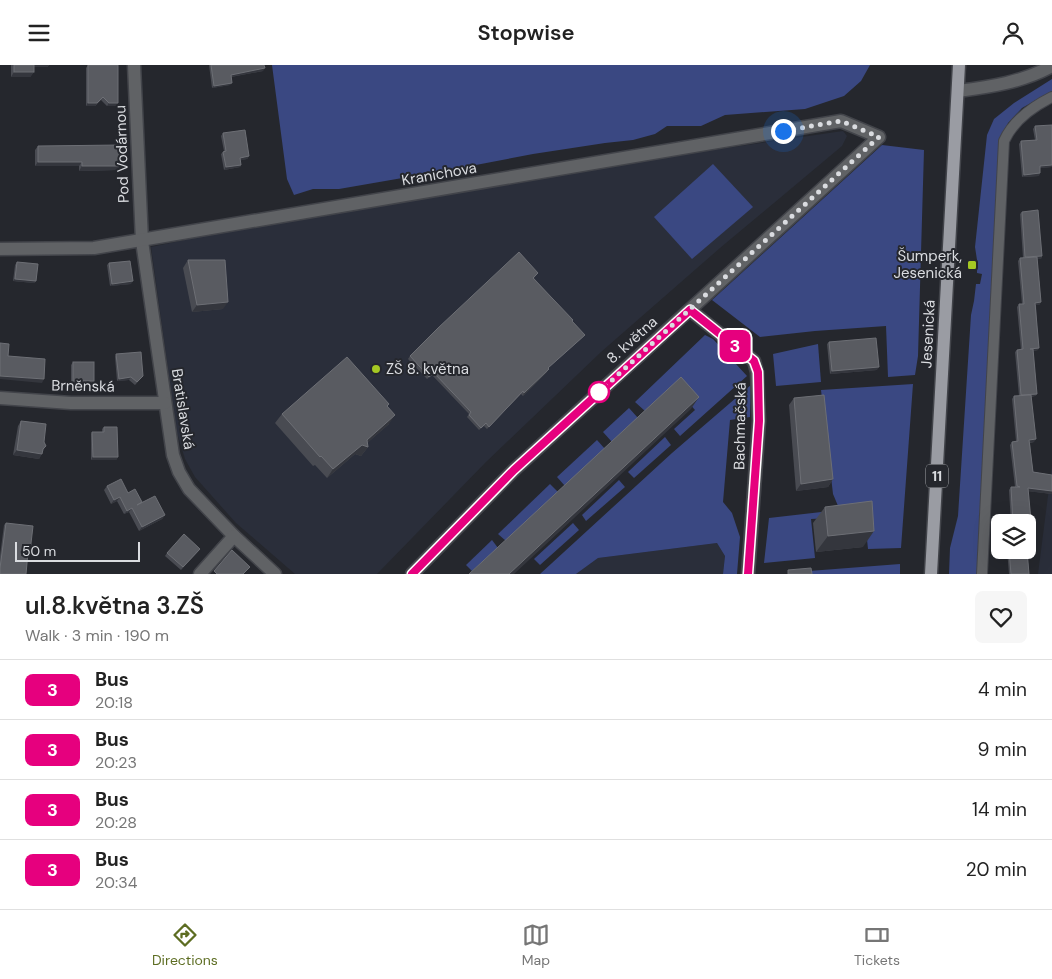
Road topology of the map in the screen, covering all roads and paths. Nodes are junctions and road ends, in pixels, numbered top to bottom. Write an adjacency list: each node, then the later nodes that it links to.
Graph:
1 (134, 65): 7 (street, Pod Vodárnou)
2 (959, 65): 4 (main road, Jesenická / 11)
3 (1052, 66): 4 (street)
4 (958, 91): 17 (main road, Jesenická / 11)
5 (1052, 97): 18 (lane)
6 (879, 137): 7 (street, Kranichova); 9 (street, 8. května)
7 (142, 241): 8 (street, Kranichova); 11 (street, Bratislavská)
8 (0, 249)
9 (690, 310): 15 (street, 8. května); 16 (street, Bachmačská)
10 (0, 398): 11 (street, Brněnská)
11 (165, 403): 12 (street, Bratislavská)
12 (234, 536): 13 (street); 14 (street, Bratislavská)
13 (200, 574)
14 (275, 574)
15 (412, 574)
16 (748, 574)
17 (931, 574)
18 (982, 574)

